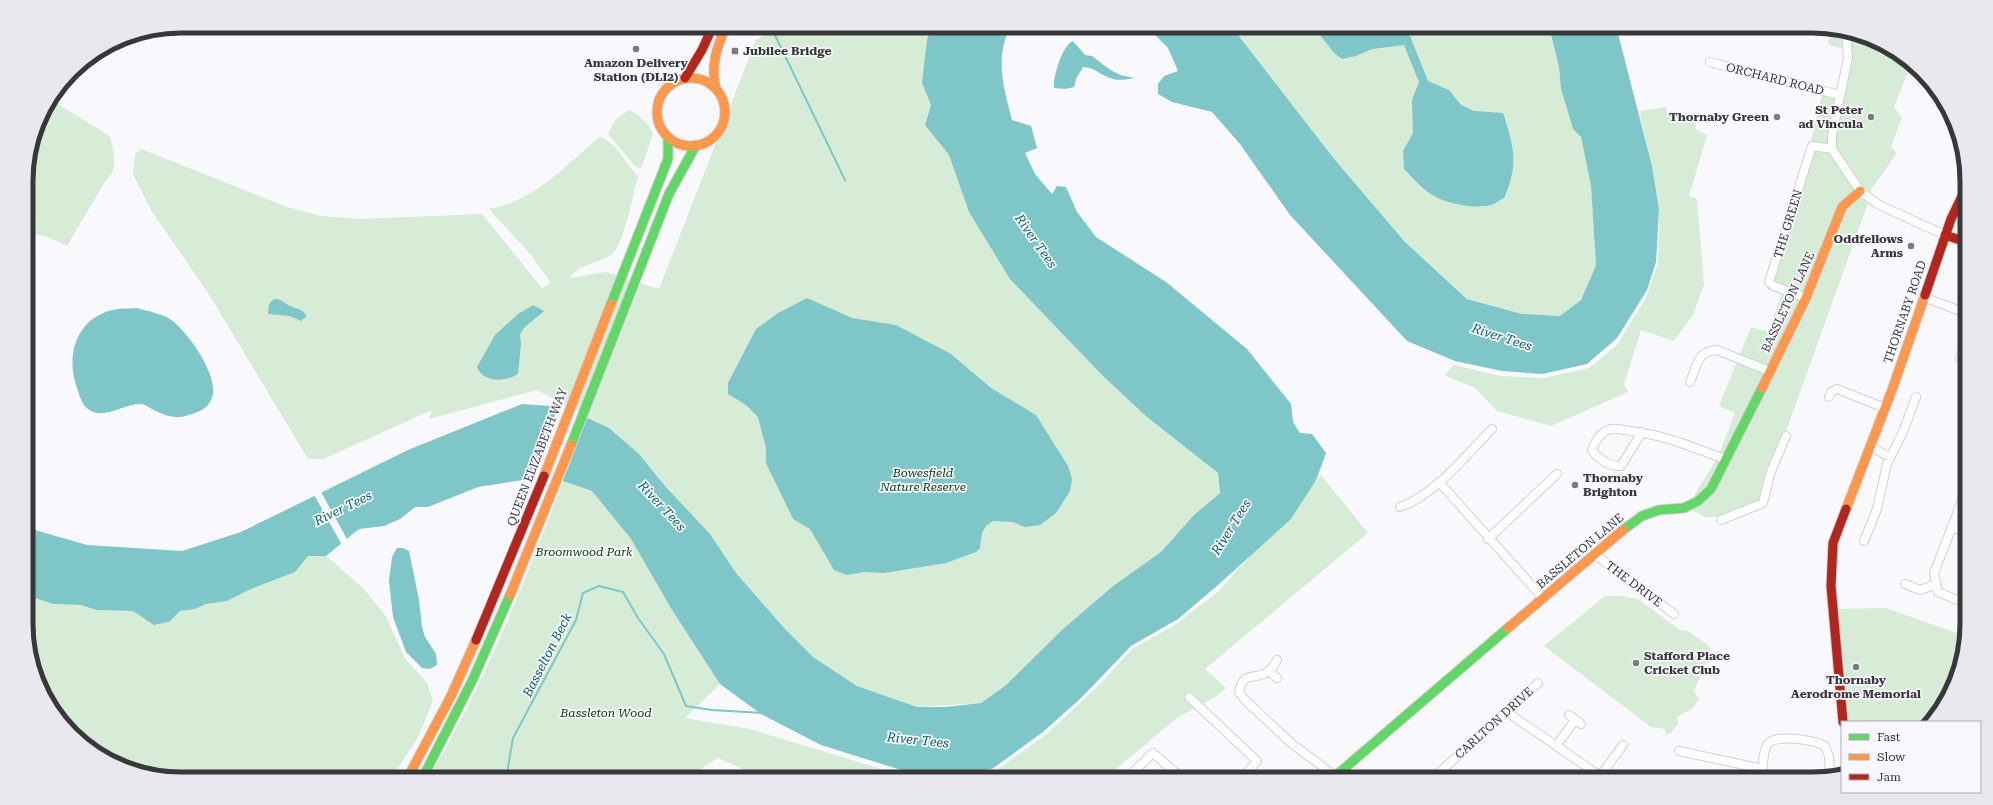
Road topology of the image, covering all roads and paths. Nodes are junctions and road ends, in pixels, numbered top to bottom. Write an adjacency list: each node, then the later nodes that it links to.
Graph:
1 (710, 33): 5 (street)
2 (723, 33): 6 (street)
3 (1846, 37): 7 (street)
4 (1710, 62): 7 (street, ORCHARD ROAD)
5 (685, 78): 6 (street); 8 (street)
6 (716, 89): 9 (street)
7 (1840, 95): 10 (street)
8 (668, 136): 9 (street); 57 (street, QUEEN ELIZABETH WAY)
9 (696, 145): 58 (street)
10 (1832, 149): 11 (street); 16 (street, THE GREEN)
11 (1860, 191): 13 (street); 16 (street, BASSLETON LANE)
12 (1960, 201): 13 (street, THORNABY ROAD)
13 (1945, 235): 14 (street); 15 (street, THORNABY ROAD)
14 (1960, 240)
15 (1923, 297): 17 (street); 22 (street, THORNABY ROAD)
16 (1806, 298): 18 (street, BASSLETON LANE)
17 (1960, 311)
18 (1769, 371): 19 (street); 28 (street, BASSLETON LANE)
19 (1690, 382)
20 (1916, 396): 27 (street)
21 (1829, 397): 22 (street)
22 (1885, 408): 26 (street, THORNABY ROAD)
23 (1492, 428): 30 (street)
24 (1642, 432): 24 (street); 28 (street)
25 (1786, 436): 33 (street)
26 (1870, 446): 27 (street); 51 (street, THORNABY ROAD)
27 (1889, 457): 37 (street)
28 (1727, 460): 38 (street, BASSLETON LANE)
29 (1557, 474): 36 (street)
30 (1439, 482): 32 (street); 36 (street)
31 (1960, 505): 34 (street)
32 (1400, 507)
33 (1721, 520)
34 (1951, 527): 35 (street); 40 (street)
35 (1960, 530)
36 (1488, 538): 41 (street)
37 (1864, 541)
38 (1594, 554): 41 (street, BASSLETON LANE); 43 (street, THE DRIVE)
39 (1906, 584): 40 (street)
40 (1936, 584): 42 (street)
41 (1543, 598): 63 (street, BASSLETON LANE)
42 (1960, 601)
43 (1674, 614)
44 (1277, 660): 45 (street)
45 (1269, 671): 46 (street); 62 (street)
46 (1277, 678)
47 (1538, 683): 49 (street, CARLTON DRIVE)
48 (1189, 697): 61 (street)
49 (1507, 712): 53 (street); 64 (street, CARLTON DRIVE)
50 (1575, 720): 53 (street)
51 (1843, 721)
52 (1623, 745): 66 (street)
53 (1556, 746): 65 (street)
54 (1679, 751): 55 (street)
55 (1763, 769): 56 (street); 67 (street)
56 (1830, 771)
57 (411, 772)
58 (426, 772)
59 (1133, 772): 60 (street)
60 (1176, 772)
61 (1247, 772)
62 (1327, 772)
63 (1339, 772)
64 (1440, 772)
65 (1592, 772)
66 (1603, 772)
67 (1763, 772)

